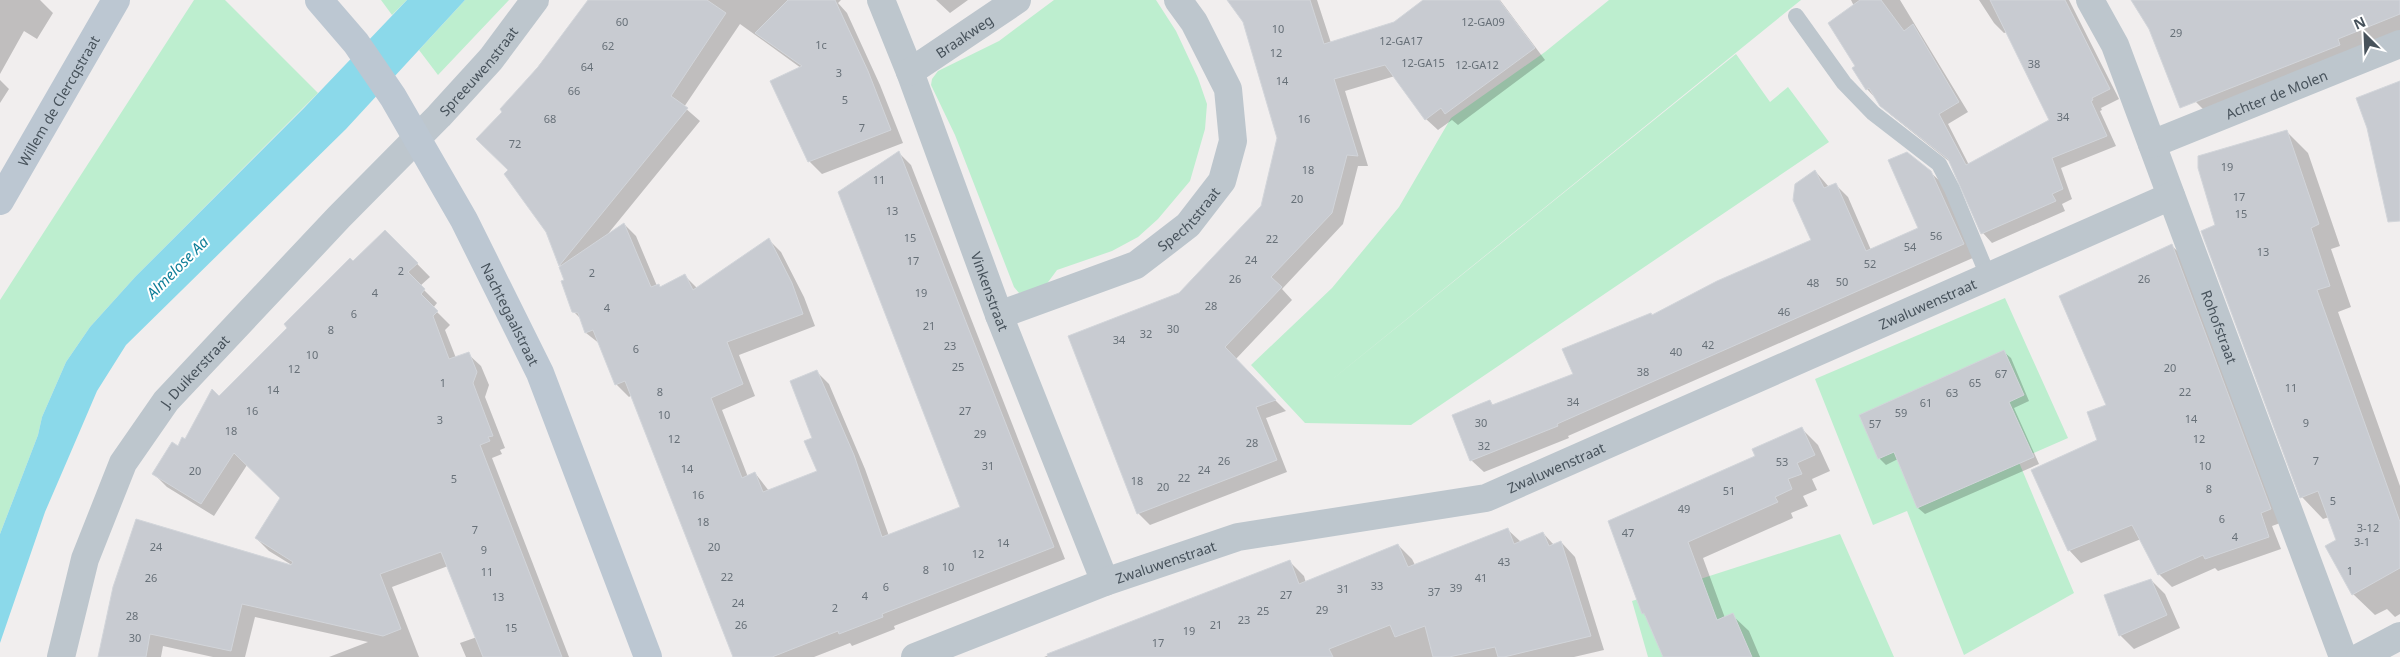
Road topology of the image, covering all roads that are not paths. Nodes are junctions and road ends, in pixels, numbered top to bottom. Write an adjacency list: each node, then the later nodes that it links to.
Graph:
1 (116, 0): 14 (street, Willem de Clercqstraat)
2 (319, 0): 11 (street, Nachtegaalstraat)
3 (536, 0): 11 (street, Spreeuwenstraat)
4 (881, 0): 10 (street, Vinkenstraat)
5 (1017, 0): 10 (street, Braakweg)
6 (1178, 0): 16 (street, Spechtstraat)
7 (2090, 0): 12 (street, Rohofstraat)
8 (1796, 16): 15 (lane)
9 (2400, 44): 12 (street, Achter de Molen)
10 (910, 72): 16 (street, Vinkenstraat)
11 (416, 137): 19 (street, J. Duikerstraat); 20 (street, Nachtegaalstraat)
12 (2152, 144): 13 (street, Rohofstraat)
13 (2171, 196): 15 (street, Zwaluwenstraat); 22 (street, Rohofstraat)
14 (0, 201)
15 (1988, 276): 17 (street, Zwaluwenstraat)
16 (999, 315): 17 (street, Vinkenstraat)
17 (1105, 582): 21 (street, Zwaluwenstraat)
18 (2400, 636): 23 (street)
19 (62, 657)
20 (648, 657)
21 (915, 657)
22 (2343, 657)
23 (2360, 657)

